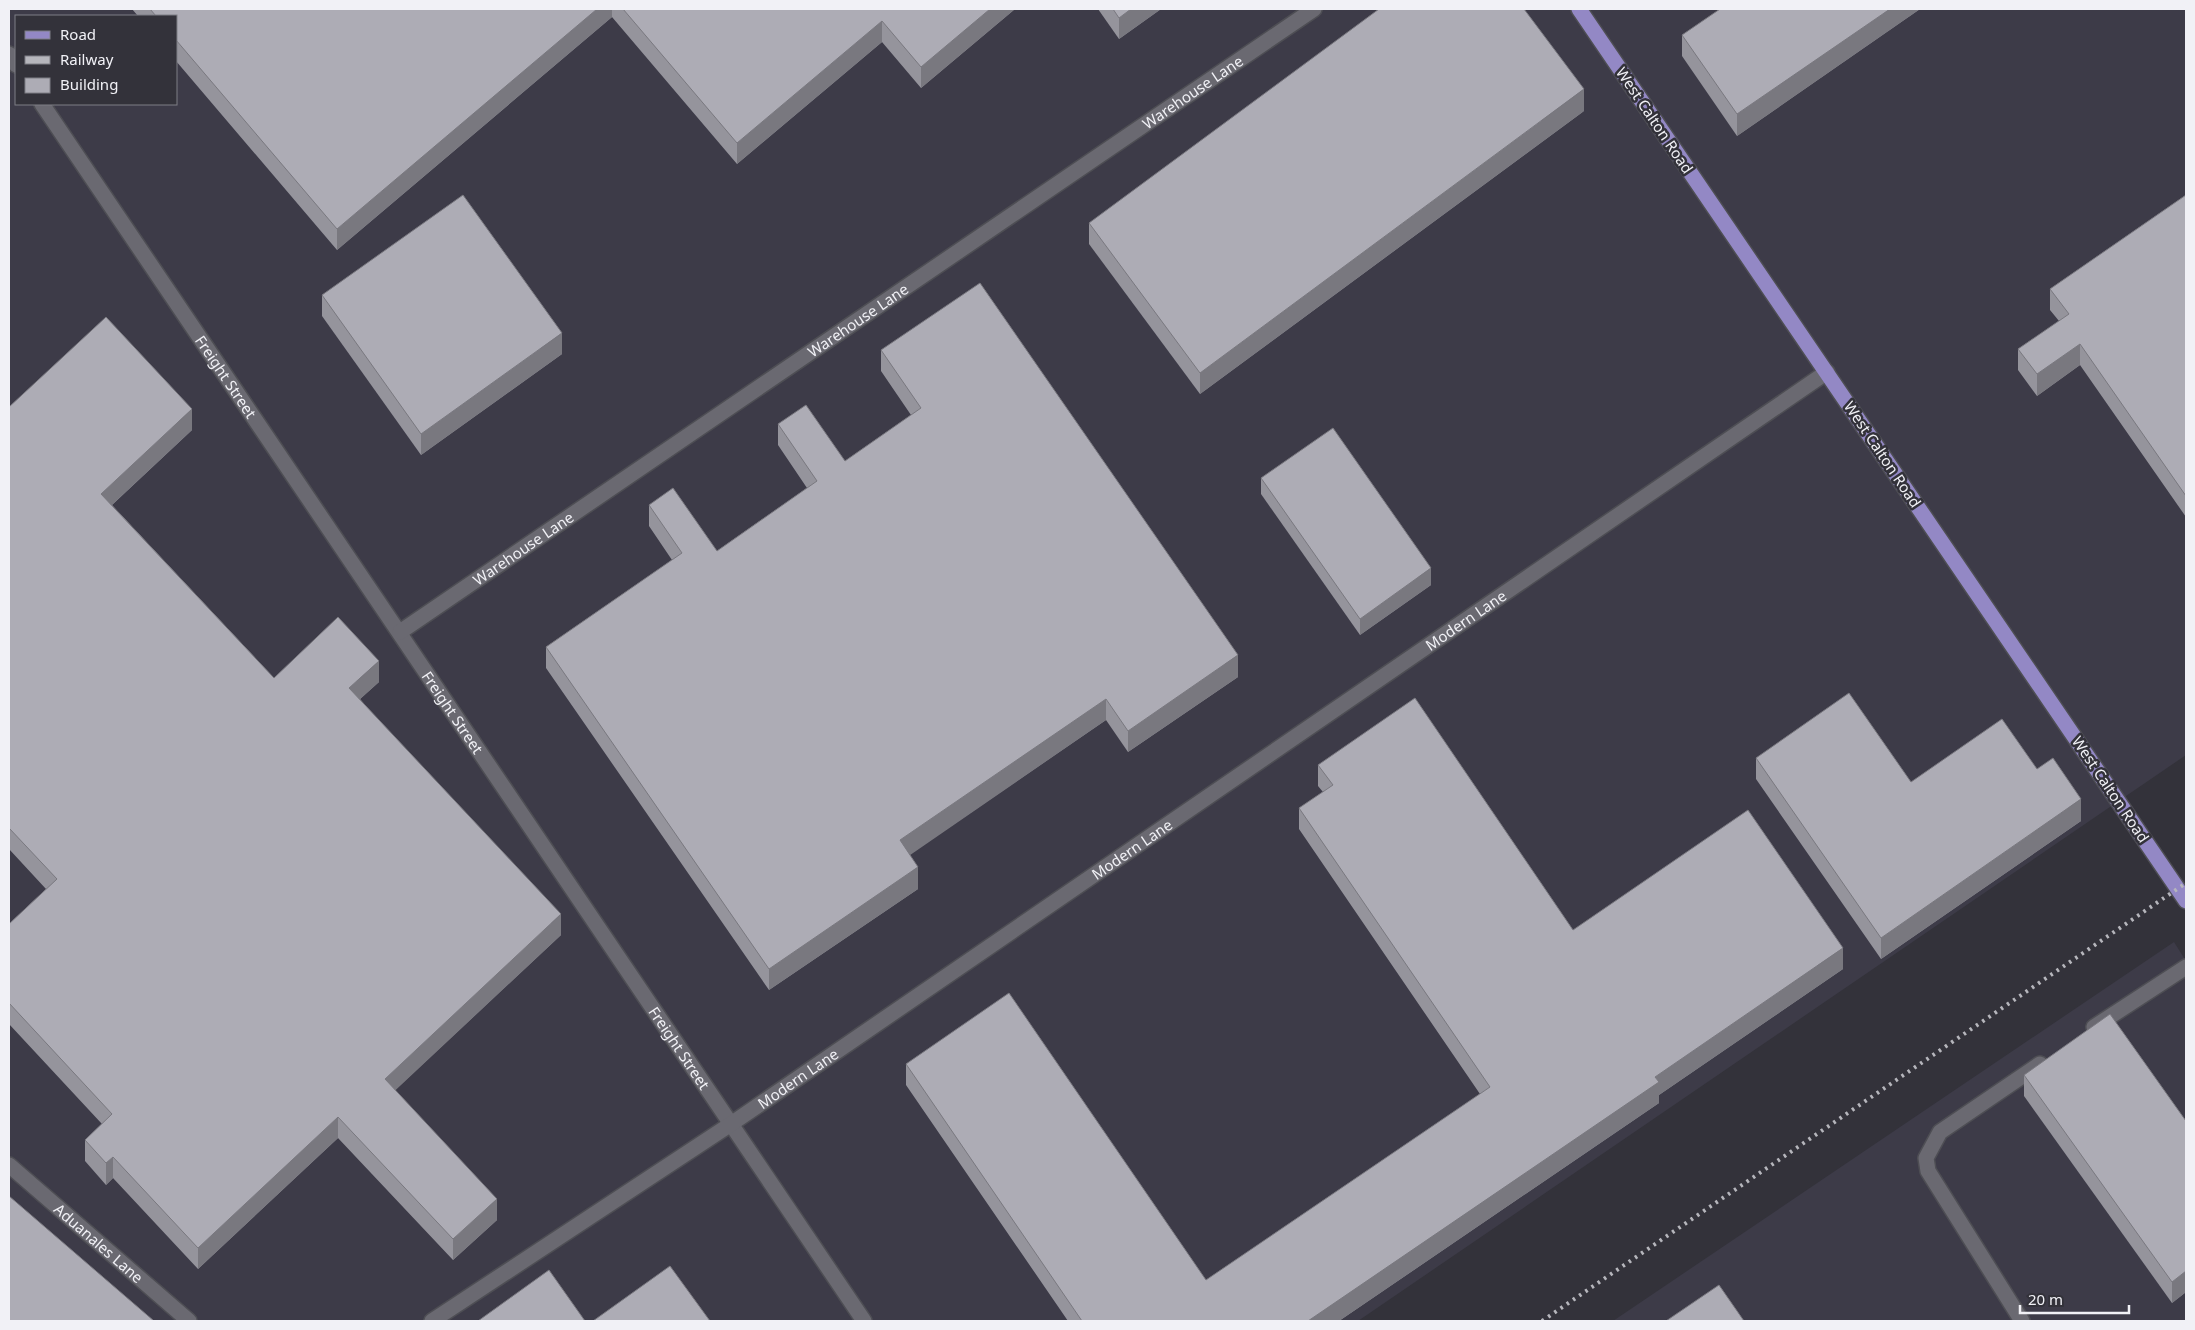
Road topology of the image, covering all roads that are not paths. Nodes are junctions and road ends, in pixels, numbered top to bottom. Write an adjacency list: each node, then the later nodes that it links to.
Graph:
1 (1314, 9): 5 (street, Warehouse Lane)
2 (1579, 9): 4 (main road, West Calton Road)
3 (43, 105): 5 (street, Freight Street)
4 (1827, 372): 6 (main road, West Calton Road); 10 (street, Modern Lane)
5 (400, 632): 10 (street, Freight Street)
6 (2186, 901)
7 (2186, 967): 8 (street)
8 (2081, 1036)
9 (2056, 1053): 15 (street)
10 (731, 1124): 13 (street, Modern Lane); 14 (street, Freight Street)
11 (9, 1165): 12 (street, Aduanales Lane)
12 (189, 1321)
13 (432, 1321)
14 (864, 1321)
15 (2022, 1321)

